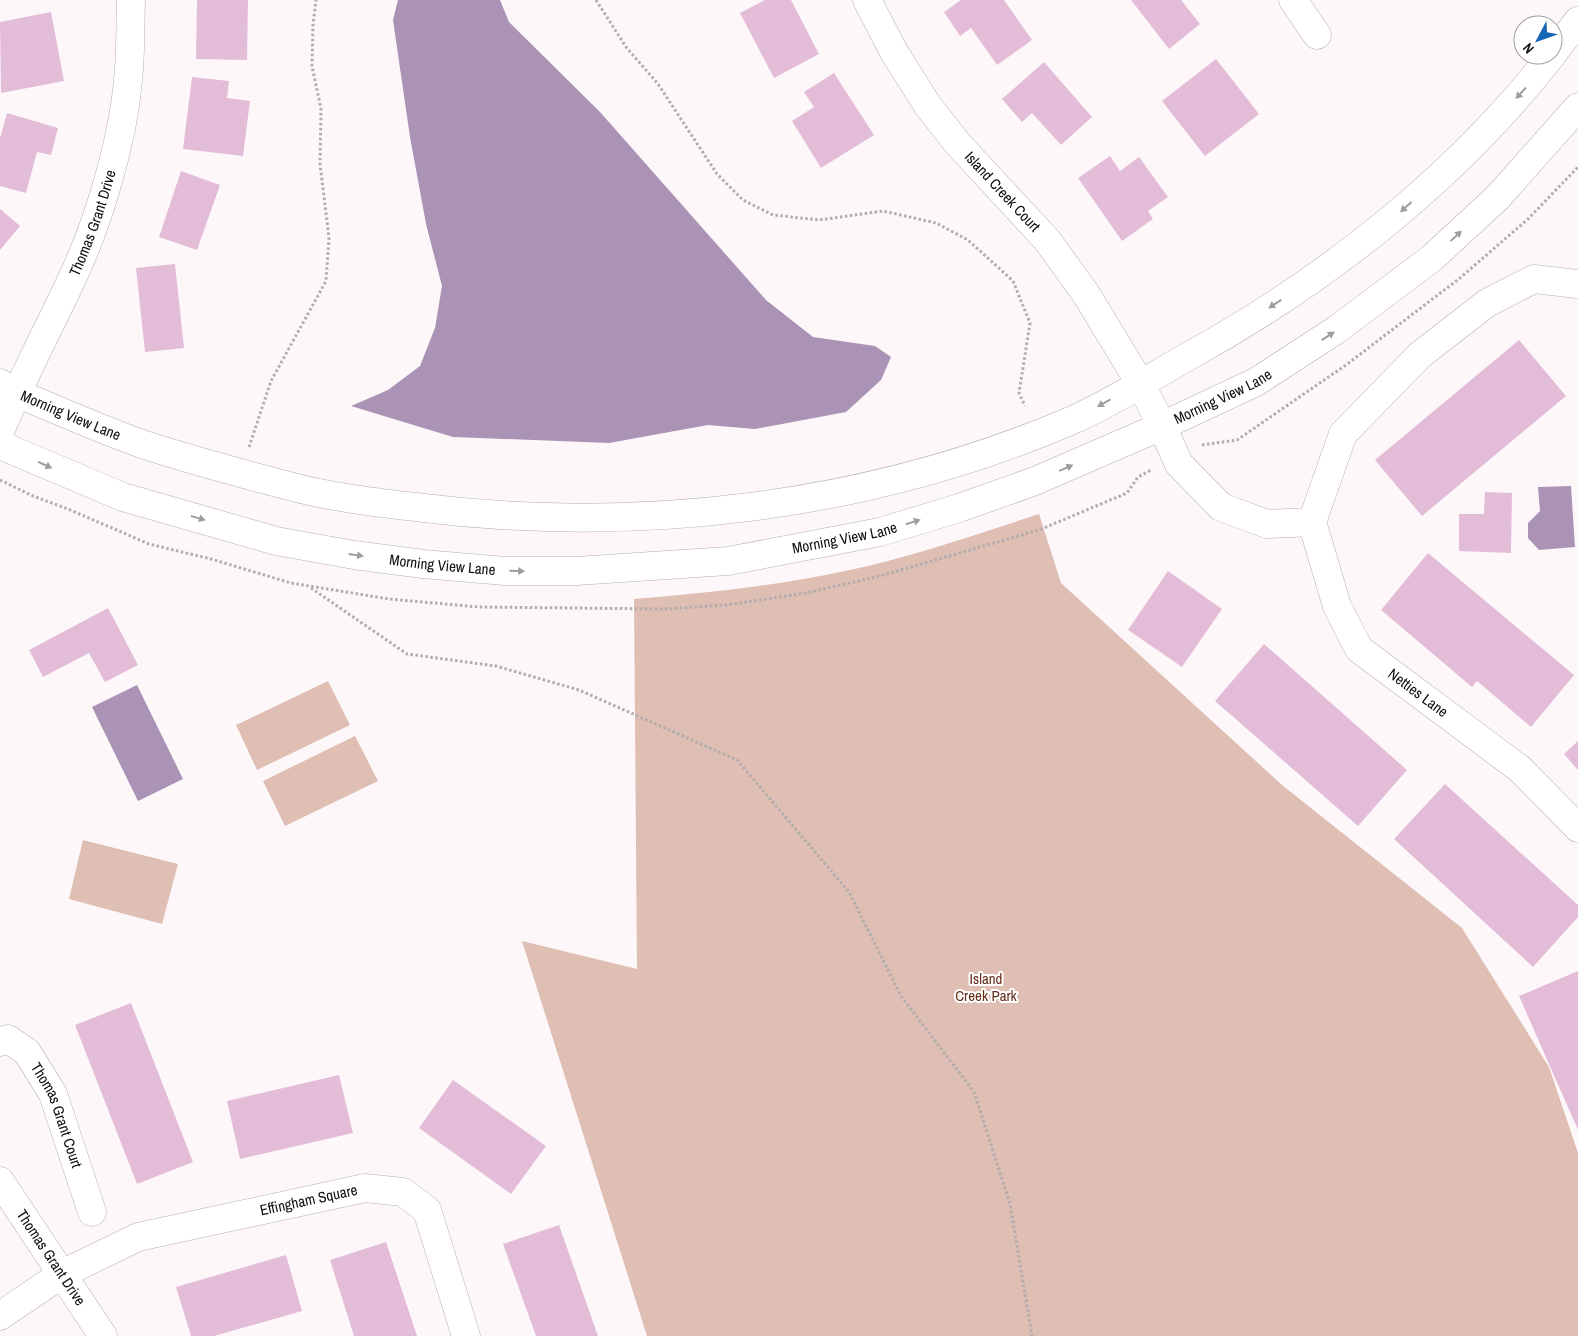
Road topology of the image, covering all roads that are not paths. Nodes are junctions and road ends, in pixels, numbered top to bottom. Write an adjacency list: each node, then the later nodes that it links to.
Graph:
1 (131, 0): 11 (street, Thomas Grant Drive)
2 (867, 0): 10 (street, Island Creek Court)
3 (1293, 0): 5 (street)
4 (1578, 21): 6 (street, Morning View Lane)
5 (1317, 34)
6 (1563, 40)
7 (1543, 65): 10 (street, Morning View Lane, one-way to 10)
8 (1578, 107): 12 (street, Morning View Lane, one-way to 8)
9 (1578, 284): 15 (street)
10 (1140, 383): 11 (street, Morning View Lane, one-way to 11); 12 (street, Island Creek Court)
11 (8, 388): 13 (street, Thomas Grant Drive)
12 (1162, 426): 14 (street, Morning View Lane, one-way to 12); 15 (street)
13 (0, 432)
14 (0, 445)
15 (1312, 522): 16 (street, Netties Lane)
16 (1578, 828)
17 (0, 1042): 19 (street, Thomas Grant Court)
18 (0, 1181): 20 (street, Thomas Grant Drive)
19 (92, 1212)
20 (62, 1274): 21 (street, Effingham Square); 22 (street, Thomas Grant Drive); 23 (street, Effingham Square)
21 (0, 1316)
22 (103, 1336)
23 (466, 1336)

